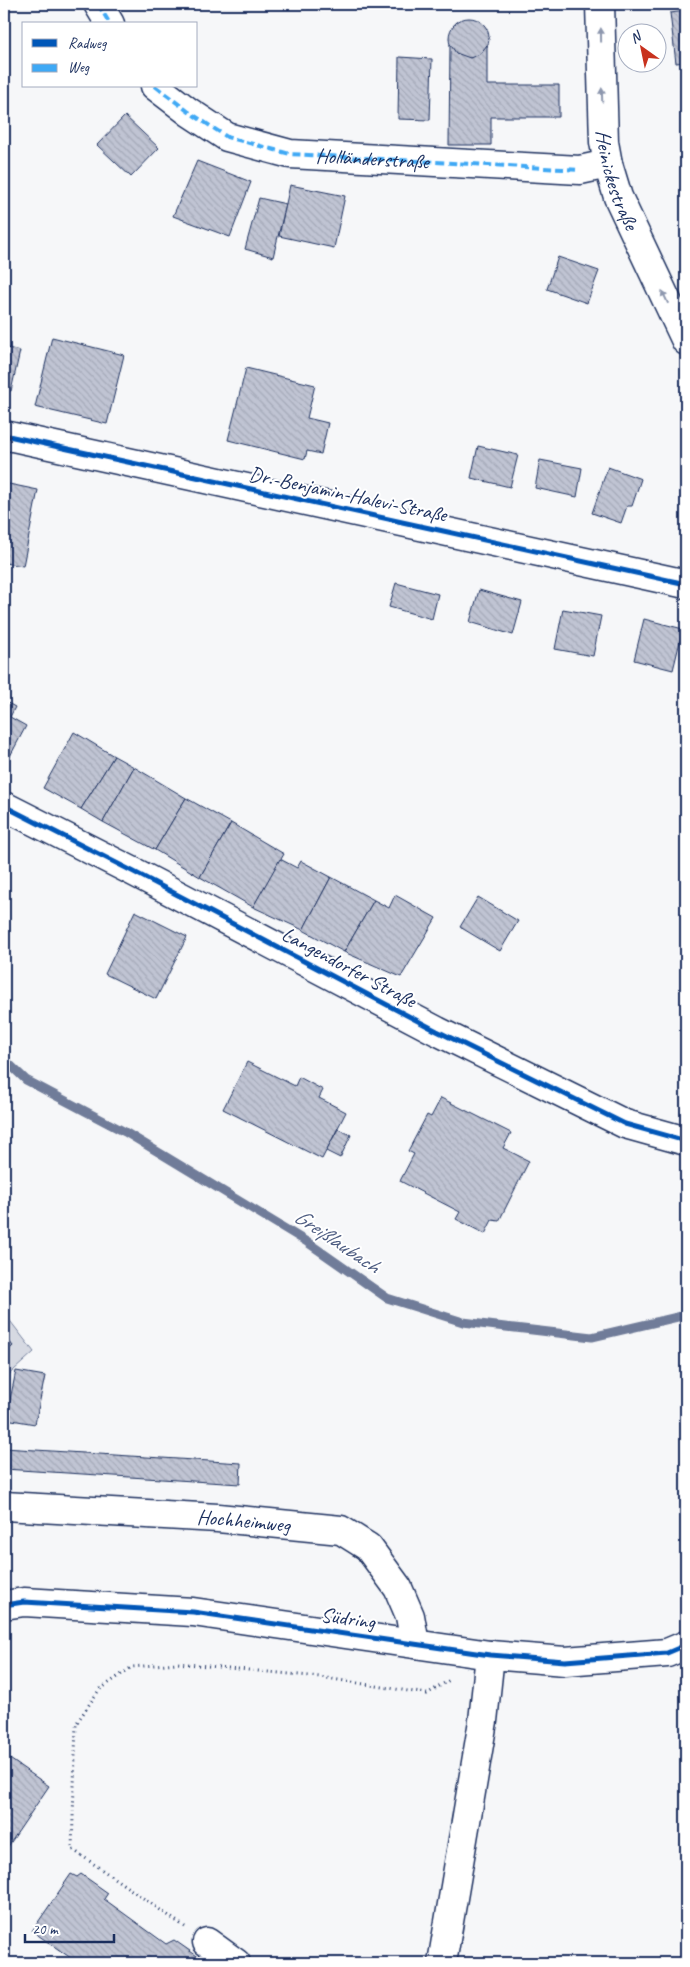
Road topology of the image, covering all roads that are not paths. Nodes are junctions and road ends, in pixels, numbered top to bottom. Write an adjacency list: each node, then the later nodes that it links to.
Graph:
1 (98, 4): 3 (street)
2 (600, 4): 5 (street, Heinickestraße, one-way to 2)
3 (109, 22)
4 (158, 88): 5 (street, Holländerstraße)
5 (608, 164): 6 (street, Heinickestraße, one-way to 5)
6 (686, 341)
7 (4, 435): 8 (street, Dr.-Benjamin-Halevi-Straße)
8 (686, 584)
9 (4, 806): 10 (street, Langendorfer Straße)
10 (686, 1142)
11 (4, 1506): 13 (street, Hochheimweg)
12 (4, 1605): 13 (street, Südring)
13 (415, 1644): 15 (street, Südring)
14 (686, 1645): 15 (street, Südring)
15 (490, 1656): 18 (street)
16 (207, 1942): 17 (street)
17 (236, 1963)
18 (442, 1963)

